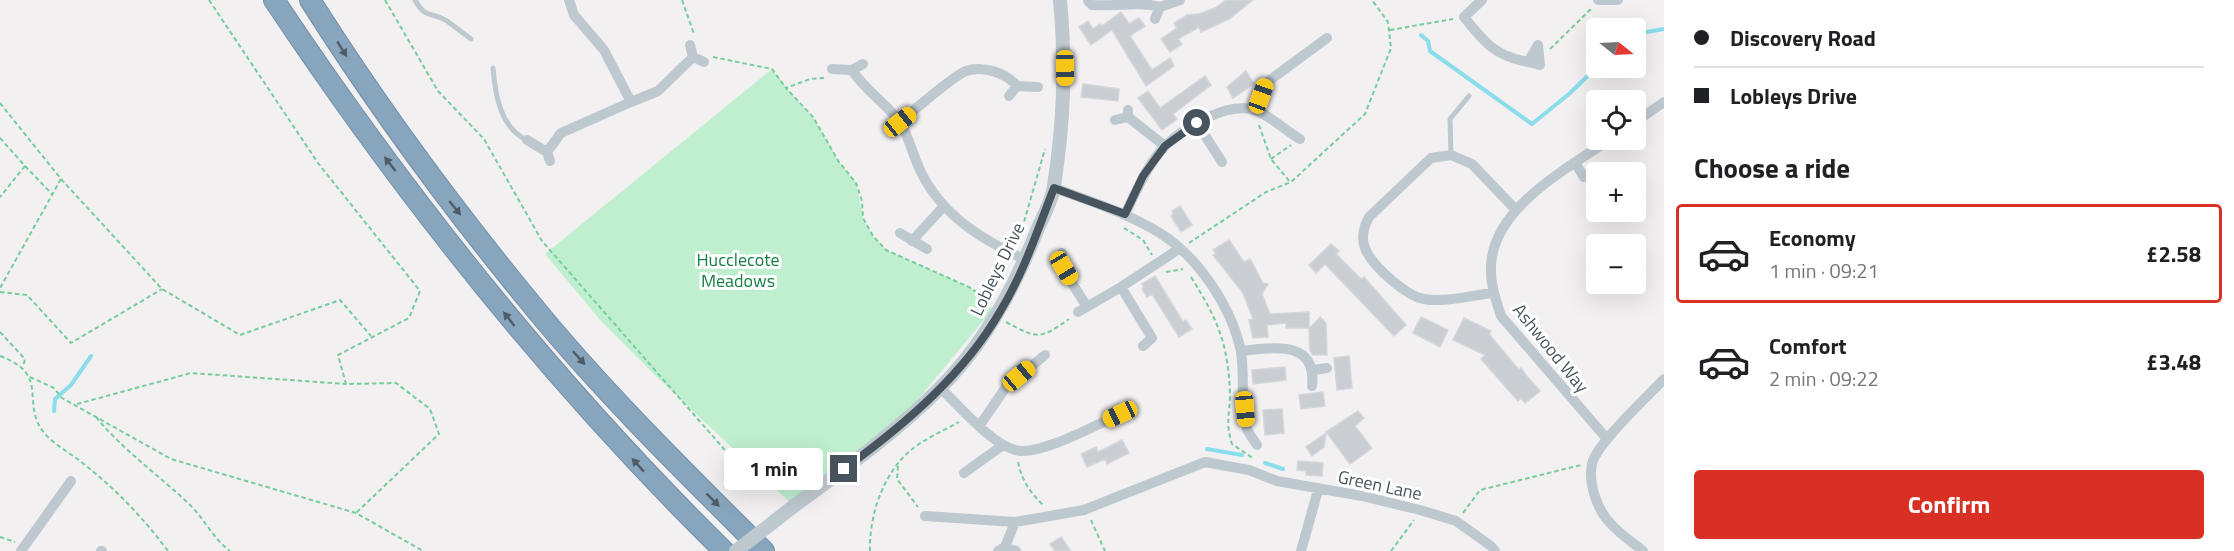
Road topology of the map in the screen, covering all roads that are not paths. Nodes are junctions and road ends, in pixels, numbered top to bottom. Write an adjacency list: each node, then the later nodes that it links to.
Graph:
1 (274, 0): 72 (highway, one-way to 1)
2 (310, 0): 74 (highway, one-way to 74)
3 (416, 0): 14 (lane)
4 (569, 0): 25 (street)
5 (1060, 0): 40 (street, Lobleys Drive)
6 (1180, 0): 11 (street)
7 (1482, 0): 16 (street)
8 (1599, 0): 9 (street)
9 (1618, 0)
10 (1088, 1): 11 (street)
11 (1160, 7): 12 (street)
12 (1155, 19)
13 (1327, 38): 27 (street)
14 (471, 39)
15 (693, 41): 25 (street)
16 (1539, 49)
17 (863, 64): 20 (street)
18 (493, 68): 33 (lane)
19 (832, 69): 20 (street)
20 (852, 70): 30 (street)
21 (1017, 86): 22 (street); 23 (street); 30 (street)
22 (1038, 87)
23 (1009, 96)
24 (1469, 96): 36 (lane)
25 (631, 102): 33 (street)
26 (1664, 102): 28 (street)
27 (1256, 110): 31 (street); 32 (street)
28 (1646, 114)
29 (1115, 120): 34 (street)
30 (900, 122): 41 (street)
31 (1197, 123): 34 (street); 37 (street)
32 (1300, 139)
33 (526, 140)
34 (1165, 146): 43 (street)
35 (1595, 150): 38 (street, Ashwood Way)
36 (1451, 155): 42 (street); 51 (street)
37 (1222, 162)
38 (1575, 163): 39 (street); 42 (street, Ashwood Way)
39 (1584, 177)
40 (1054, 188): 43 (street); 49 (street, Lobleys Drive)
41 (944, 206): 45 (street); 49 (street)
42 (1515, 208): 51 (street, Ashwood Way)
43 (1122, 219): 47 (street)
44 (900, 233): 45 (street)
45 (912, 241): 46 (street)
46 (927, 249)
47 (1179, 249): 50 (street); 53 (street)
48 (1062, 253): 50 (street)
49 (1020, 257): 59 (street, Lobleys Drive)
50 (1121, 287): 52 (street)
51 (1493, 292): 62 (street, Ashwood Way)
52 (1143, 346)
53 (1241, 351): 56 (street); 64 (street)
54 (1045, 355): 61 (street)
55 (1327, 368): 56 (street)
56 (1314, 370): 58 (street)
57 (1664, 380): 62 (street)
58 (1312, 386)
59 (940, 388): 61 (street); 73 (street, Lobleys Drive, bridge)
60 (1120, 414): 63 (street)
61 (980, 425): 63 (street)
62 (1607, 440): 78 (street)
63 (1003, 445): 65 (street)
64 (1257, 445)
65 (964, 473)
66 (71, 481): 70 (street)
67 (1318, 489): 69 (street, Green Lane); 76 (street); 77 (street, Green Lane)
68 (925, 516): 69 (street, Green Lane)
69 (1015, 522): 71 (street)
70 (23, 548)
71 (1001, 549): 75 (street)
72 (724, 551)
73 (736, 551)
74 (764, 551)
75 (1016, 551)
76 (1301, 551)
77 (1495, 551)
78 (1643, 551)

